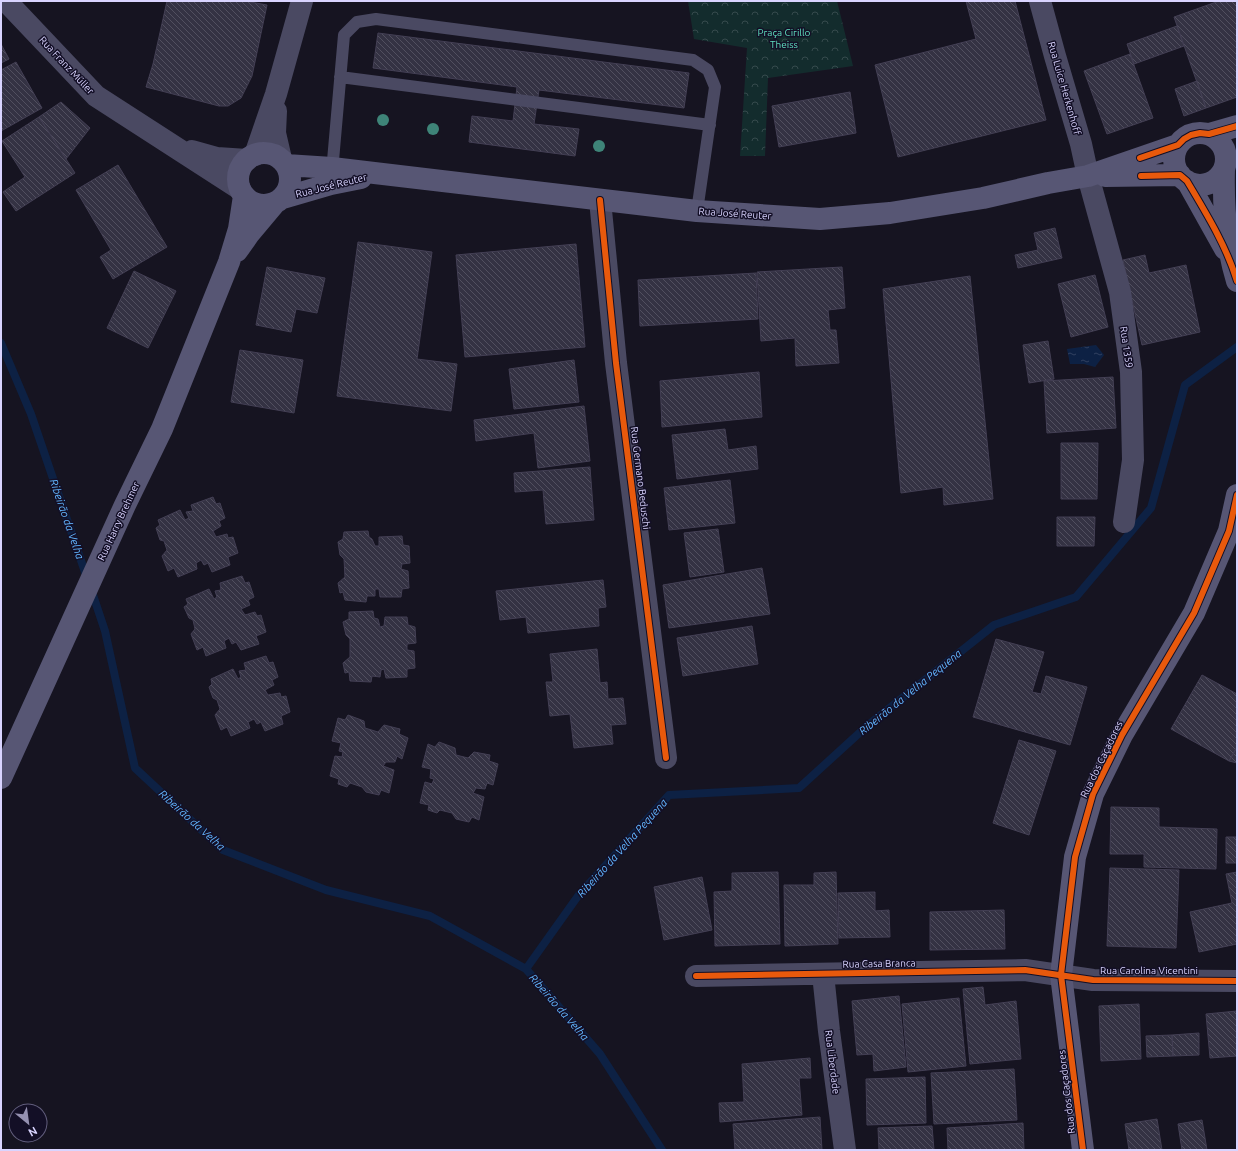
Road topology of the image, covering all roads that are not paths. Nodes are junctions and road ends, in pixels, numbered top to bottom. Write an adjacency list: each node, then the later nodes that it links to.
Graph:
1 (6, 1): 10 (street, Rua Franz Müller)
2 (302, 1): 5 (street)
3 (1040, 1): 15 (street, Rua Luice Herkenhoff)
4 (340, 78): 6 (lane); 6 (lane); 14 (lane)
5 (276, 94): 11 (street); 13 (street)
6 (710, 125): 20 (lane)
7 (1237, 126): 8 (main road)
8 (1209, 134): 9 (main road); 12 (main road)
9 (1178, 145): 15 (main road, Rua José Reuter); 16 (main road)
10 (176, 147): 11 (street, Rua Franz Müller); 17 (street, Rua Franz Müller)
11 (251, 157): 13 (main road); 17 (main road)
12 (1229, 161): 16 (main road); 22 (main road)
13 (284, 162): 14 (main road, Rua José Reuter); 18 (main road)
14 (331, 176): 18 (main road, Rua José Reuter); 19 (main road, Rua José Reuter)
15 (1088, 176): 16 (main road, Rua José Reuter); 20 (main road, Rua José Reuter); 24 (street, Rua 1359)
16 (1183, 178): 22 (main road)
17 (242, 192): 18 (main road); 21 (main road, Rua Harry Brehmer)
18 (279, 200): 21 (main road, Rua Harry Brehmer)
19 (600, 200): 20 (main road, Rua José Reuter); 25 (street, Rua Germano Beduschi)
20 (697, 211)
21 (229, 262): 26 (main road, Rua Harry Brehmer)
22 (1234, 271)
23 (1237, 495): 28 (main road, Rua dos Caçadores)
24 (1124, 522)
25 (666, 758)
26 (1, 778)
27 (824, 974): 28 (street, Rua Casa Branca); 29 (street, Rua Casa Branca); 31 (street, Rua Liberdade)
28 (1061, 975): 30 (street, Rua Carolina Vicentini); 32 (main road, Rua dos Caçadores)
29 (696, 976)
30 (1237, 981)
31 (845, 1150)
32 (1083, 1150)

